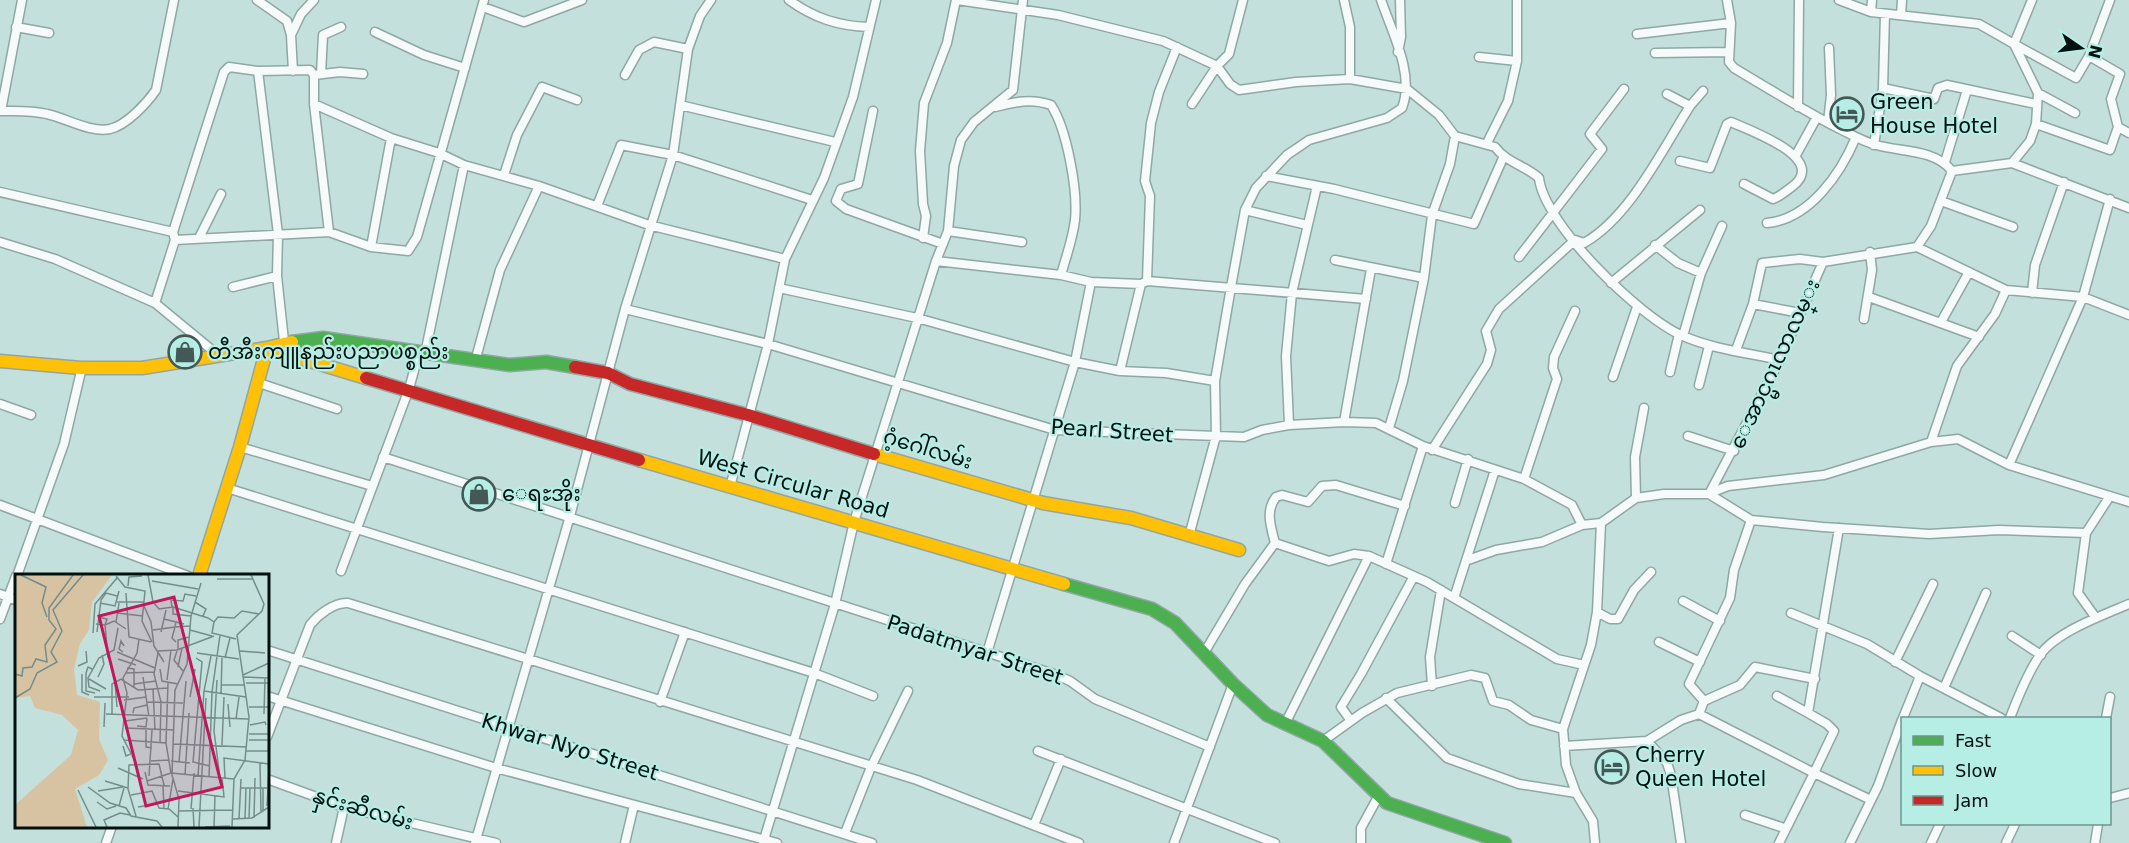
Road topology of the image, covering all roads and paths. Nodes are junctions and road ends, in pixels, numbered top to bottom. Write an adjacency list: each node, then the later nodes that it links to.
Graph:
1 (22, 0): 30 (street)
2 (174, 0): 71 (street)
3 (257, 0): 36 (street)
4 (314, 0): 36 (street)
5 (582, 0): 24 (street)
6 (711, 0): 40 (street)
7 (789, 0): 32 (street)
8 (876, 0): 32 (street)
9 (956, 0): 23 (street); 121 (street)
10 (1023, 0): 25 (street)
11 (1243, 0): 48 (street)
12 (1344, 0): 55 (street)
13 (1381, 0): 41 (street)
14 (1400, 0): 41 (street)
15 (1517, 0): 46 (street)
16 (1727, 0): 29 (street)
17 (1798, 0): 70 (street)
18 (1839, 0): 26 (street)
19 (1872, 0): 26 (street)
20 (1902, 0): 28 (street)
21 (2032, 0): 37 (street)
22 (2110, 0): 44 (street)
23 (968, 2): 25 (street)
24 (483, 3): 49 (street)
25 (1020, 11): 38 (street); 69 (street)
26 (1871, 12): 27 (street)
27 (1885, 14): 28 (street); 56 (street)
28 (1901, 15): 37 (street)
29 (1731, 23): 35 (street); 42 (street)
30 (16, 27): 34 (street); 47 (street)
31 (340, 27): 52 (street)
32 (869, 27): 82 (street)
33 (375, 32): 49 (street)
34 (49, 33)
35 (1637, 34)
36 (291, 35): 51 (street)
37 (2014, 44): 44 (street); 61 (street)
38 (1177, 46): 48 (street); 142 (street)
39 (1829, 48): 75 (street)
40 (688, 49): 54 (street); 67 (street)
41 (1398, 52): 57 (street)
42 (1729, 52): 43 (street); 70 (street)
43 (1655, 53)
44 (2089, 56): 77 (street)
45 (1479, 57): 46 (street)
46 (1517, 61): 83 (street)
47 (4, 62): 71 (street)
48 (1217, 66): 55 (street); 65 (street)
49 (465, 68): 85 (street)
50 (258, 71): 51 (street); 118 (street); 119 (street)
51 (293, 71): 52 (street)
52 (318, 74): 53 (street); 64 (street)
53 (363, 74)
54 (625, 75)
55 (1350, 79): 57 (street)
56 (1882, 88): 59 (street); 84 (street)
57 (1407, 89): 79 (street); 95 (street)
58 (1624, 89): 109 (street)
59 (1967, 90): 66 (street); 90 (street)
60 (1703, 92): 68 (street)
61 (2038, 93): 66 (street); 73 (street)
62 (1667, 94): 68 (street)
63 (577, 100): 94 (street)
64 (314, 104): 81 (street); 117 (street)
65 (1192, 104)
66 (2037, 104): 76 (street)
67 (680, 105): 82 (street); 86 (street)
68 (1690, 106): 122 (street)
69 (994, 107): 116 (street); 138 (street)
70 (1798, 107): 74 (street)
71 (0, 111)
72 (873, 111): 121 (street)
73 (2075, 113)
74 (1817, 117): 75 (street); 87 (street)
75 (1828, 122): 80 (street)
76 (2036, 124): 77 (street); 91 (street)
77 (2118, 127): 78 (street)
78 (2129, 133)
79 (1455, 136): 83 (street); 110 (street)
80 (1856, 137): 84 (street); 111 (street)
81 (390, 138): 85 (street); 127 (street)
82 (835, 142): 103 (street)
83 (1487, 142): 88 (street)
84 (1874, 145): 90 (street)
85 (439, 153): 92 (street); 127 (street)
86 (672, 155): 103 (street); 105 (street); 112 (street)
87 (1796, 155): 89 (street); 97 (street)
88 (1503, 158): 109 (street); 110 (street)
89 (1680, 161)
90 (1945, 162): 93 (street)
91 (2012, 163): 93 (street); 96 (street)
92 (464, 165): 94 (street); 170 (street)
93 (1952, 171): 104 (street)
94 (504, 175): 98 (street)
95 (1266, 176): 99 (street); 107 (street)
96 (2064, 182): 102 (street); 149 (street)
97 (1744, 184)
98 (539, 186): 105 (street); 172 (street)
99 (1317, 186): 110 (street); 113 (street)
100 (0, 192): 119 (street)
101 (221, 194): 120 (street)
102 (2110, 199): 106 (street); 151 (street)
103 (812, 200): 131 (street)
104 (1941, 201): 115 (street); 128 (street)
105 (597, 206): 112 (street)
106 (2129, 208)
107 (1245, 210): 113 (street); 145 (street)
108 (1700, 210): 126 (street)
109 (1553, 213): 122 (street); 130 (street)
110 (1432, 216): 140 (street)
111 (1767, 223)
112 (650, 225): 131 (street); 156 (street)
113 (1307, 225): 148 (street)
114 (1722, 226): 137 (street)
115 (2013, 227)
116 (948, 231): 124 (street); 125 (street)
117 (329, 232): 118 (street); 127 (street)
118 (278, 234): 120 (street); 139 (street)
119 (174, 236): 120 (street); 153 (street)
120 (199, 238)
121 (922, 238): 125 (street)
122 (1575, 240): 143 (street); 200 (street)
123 (0, 242): 153 (street)
124 (1022, 242)
125 (943, 244): 133 (street)
126 (1655, 245): 137 (street); 143 (street)
127 (371, 247)
128 (1917, 247): 129 (street, ေအာင္မဂၤလာလမ္း); 136 (street)
129 (1870, 252): 134 (street, ေအာင္မဂၤလာလမ္း); 150 (street)
130 (1519, 257)
131 (785, 259): 146 (street)
132 (1335, 260): 135 (street)
133 (936, 261): 138 (street); 160 (street)
134 (1823, 262): 154 (street); 158 (street, ေအာင္မဂၤလာလမ္း)
135 (1371, 269): 140 (street); 152 (street)
136 (1969, 272): 147 (street); 162 (street)
137 (1701, 273): 163 (street)
138 (1061, 275): 141 (street)
139 (277, 276): 144 (street); 165 (street)
140 (1424, 278): 193 (street)
141 (1091, 282): 142 (street); 175 (street)
142 (1144, 282): 145 (street); 177 (street)
143 (1611, 283): 155 (street)
144 (233, 287)
145 (1231, 287): 148 (street); 182 (street)
146 (779, 288): 160 (street); 166 (street)
147 (2006, 290): 149 (street); 164 (street)
148 (1292, 293): 152 (street); 192 (street)
149 (2032, 293): 151 (street)
150 (1869, 297): 161 (street); 162 (street)
151 (2083, 297): 159 (street); 205 (street)
152 (1366, 299): 191 (street)
153 (155, 303): 171 (street)
154 (1753, 304): 158 (street); 169 (street)
155 (1637, 307): 163 (street); 180 (street)
156 (625, 309): 166 (street, Pearl Street); 179 (street)
157 (1575, 311): 207 (street)
158 (1800, 313): 173 (street, ေအာင္မဂၤလာလမ္း)
159 (2129, 315)
160 (917, 318): 175 (street); 181 (street)
161 (1864, 319)
162 (1941, 322): 164 (street)
163 (1681, 335): 167 (street); 178 (street)
164 (1979, 337): 197 (street)
165 (284, 341): 168 (street, ဂံ့ဂေါ်လမ်း); 170 (street, ဂံ့ဂေါ်လမ်း)
166 (768, 344): 181 (street, Pearl Street); 190 (street)
167 (1709, 346): 169 (street); 184 (street)
168 (267, 348): 171 (street, West Circular Road); 183 (street); 185 (street, West Circular Road)
169 (1736, 350): 173 (street)
170 (422, 353): 172 (street, ဂံ့ဂေါ်လမ်း); 185 (street)
171 (218, 355): 176 (street, West Circular Road)
172 (476, 358): 179 (street, ဂံ့ဂေါ်လမ်း)
173 (1780, 360): 201 (street, ေအာင္မဂၤလာလမ္း)
174 (0, 361): 176 (street, West Circular Road)
175 (1075, 362): 177 (street); 194 (street)
176 (82, 367): 220 (street)
177 (1120, 371): 182 (street)
178 (1670, 372)
179 (608, 373): 190 (street, ဂံ့ဂေါ်လမ်း); 198 (street)
180 (1612, 377)
181 (898, 381): 194 (street, Pearl Street); 202 (street)
182 (1215, 381): 195 (street)
183 (259, 382): 188 (street); 199 (street)
184 (1700, 386)
185 (409, 390): 198 (street, West Circular Road); 203 (street)
186 (0, 404): 189 (street)
187 (1644, 408): 213 (street)
188 (337, 409)
189 (31, 415)
190 (748, 416): 202 (street, ဂံ့ဂေါ်လမ်း); 210 (street)
191 (1344, 422): 192 (street, Pearl Street); 193 (street, Pearl Street)
192 (1289, 425): 195 (street, Pearl Street)
193 (1389, 428): 200 (street, Pearl Street)
194 (1055, 430): 195 (street, Pearl Street); 214 (street)
195 (1216, 436): 228 (street)
196 (1688, 436): 201 (street)
197 (1931, 442): 205 (street); 211 (street)
198 (590, 445): 210 (street, West Circular Road); 219 (street)
199 (240, 447): 208 (street); 209 (street)
200 (1428, 448): 204 (street, Pearl Street); 218 (street)
201 (1734, 452): 211 (street, ေအာင္မဂၤလာလမ္း)
202 (876, 454): 214 (street, ဂံ့ဂေါ်လမ်း); 222 (street)
203 (383, 457): 208 (street); 219 (street, Padatmyar Street)
204 (1468, 459): 206 (street, Pearl Street); 216 (street)
205 (2009, 465): 212 (street)
206 (1495, 470): 207 (street, Pearl Street); 232 (street)
207 (1524, 479): 224 (street, Pearl Street)
208 (372, 486): 226 (street)
209 (227, 488): 226 (street); 239 (street)
210 (730, 488): 222 (street, West Circular Road)
211 (1709, 494): 213 (street); 221 (street)
212 (2110, 496): 215 (street); 227 (street)
213 (1636, 498): 223 (street)
214 (1034, 501): 228 (street, ဂံ့ဂေါ်လမ်း); 234 (street)
215 (2129, 502)
216 (1455, 503)
217 (0, 504): 220 (street)
218 (1405, 506): 229 (street); 233 (street)
219 (570, 516): 243 (street); 249 (street, Padatmyar Street)
220 (38, 517): 237 (street); 238 (street)
221 (1751, 520): 225 (street); 255 (street)
222 (854, 522): 234 (street, West Circular Road); 249 (street)
223 (1601, 523): 224 (street); 251 (street)
224 (1582, 525): 232 (street)
225 (1839, 528): 227 (street); 256 (street)
226 (357, 530): 235 (street); 243 (street)
227 (2086, 533): 253 (street)
228 (1189, 536): 230 (street, ဂံ့ဂေါ်လမ်း)
229 (1275, 543): 231 (street); 261 (street)
230 (1239, 550)
231 (1370, 556): 233 (street); 291 (street)
232 (1468, 560): 247 (street)
233 (1386, 564): 240 (street)
234 (1013, 569): 261 (street, West Circular Road); 262 (street)
235 (341, 571)
236 (1651, 572): 251 (street)
237 (18, 574)
238 (183, 574)
239 (200, 574)
240 (1414, 576): 244 (street); 290 (street)
241 (15, 581): 246 (street)
242 (1933, 584): 267 (street)
243 (549, 588): 257 (street); 265 (street)
244 (1441, 590): 247 (street); 273 (street)
245 (1986, 593): 274 (street)
246 (8, 597): 254 (street)
247 (1454, 598): 268 (street)
248 (1683, 601): 255 (street)
249 (835, 604): 262 (street, Padatmyar Street); 269 (street)
250 (2129, 604): 253 (street)
251 (1597, 612): 268 (street)
252 (1791, 613): 256 (street)
253 (2096, 618): 263 (street)
254 (0, 619)
255 (1720, 621): 266 (street)
256 (1822, 625): 267 (street); 271 (street)
257 (685, 632): 269 (street); 283 (street)
258 (2012, 636): 263 (street)
259 (1659, 642): 266 (street)
260 (268, 651): 264 (street, Khwar Nyo Street)
261 (1204, 652): 272 (street, West Circular Road)
262 (987, 653): 300 (street, Padatmyar Street)
263 (2041, 655): 288 (street)
264 (294, 660): 265 (street); 281 (street); 293 (street, Khwar Nyo Street)
265 (529, 660): 283 (street); 293 (street)
266 (1700, 662): 282 (street)
267 (1895, 662): 270 (street)
268 (1584, 665): 294 (street)
269 (814, 673): 277 (street); 298 (street)
270 (1920, 676): 274 (street); 286 (street)
271 (1815, 679): 282 (street); 284 (street)
272 (1233, 684): 291 (street, West Circular Road); 300 (street)
273 (1432, 686): 280 (street); 294 (street)
274 (1944, 688): 287 (street)
275 (908, 691): 303 (street)
276 (268, 696): 281 (street)
277 (873, 696)
278 (1777, 696): 284 (street)
279 (2110, 697): 289 (street)
280 (1386, 699): 290 (street); 308 (street)
281 (280, 700): 295 (street); 304 (street)
282 (1704, 701): 285 (street)
283 (660, 702): 298 (street)
284 (1808, 713): 305 (street)
285 (1699, 714): 297 (street); 305 (street)
286 (1904, 717)
287 (1999, 717)
288 (2010, 717)
289 (2106, 717)
290 (1351, 721): 296 (street)
291 (1285, 723): 296 (street, West Circular Road)
292 (1901, 724): 311 (street)
293 (508, 728): 304 (street); 315 (street, Khwar Nyo Street)
294 (1563, 729): 299 (street)
295 (268, 734)
296 (1323, 741): 309 (street, West Circular Road)
297 (1647, 741): 299 (street); 338 (street)
298 (794, 743): 303 (street); 315 (street)
299 (1564, 746): 308 (street)
300 (1210, 747): 314 (street)
301 (1038, 751): 302 (street)
302 (1061, 759): 314 (street); 317 (street)
303 (871, 767): 317 (street); 323 (street)
304 (496, 768): 312 (street); 324 (street)
305 (1814, 773): 311 (street); 322 (street)
306 (268, 779): 313 (street, နှင်းဆီလမ်း)
307 (2129, 793): 310 (street)
308 (1576, 794): 337 (street)
309 (1378, 797): 335 (street); 336 (street, West Circular Road)
310 (2111, 798)
311 (1871, 800): 340 (street)
312 (634, 805): 325 (street); 329 (street)
313 (344, 807): 324 (street, နှင်းဆီလမ်း); 327 (street)
314 (1187, 807): 333 (street); 334 (street)
315 (773, 810): 323 (street, Khwar Nyo Street); 325 (street)
316 (1745, 815): 322 (street)
317 (1034, 825): 332 (street)
318 (1940, 825): 341 (street)
319 (2015, 825): 342 (street)
320 (2098, 825): 343 (street)
321 (111, 828): 326 (street)
322 (1784, 828): 339 (street)
323 (845, 833): 331 (street, Khwar Nyo Street)
324 (475, 841): 328 (street, နှင်းဆီလမ်း)
325 (764, 841): 330 (street)
326 (106, 843)
327 (336, 843)
328 (496, 843)
329 (625, 843)
330 (777, 843)
331 (872, 843)
332 (1079, 843)
333 (1173, 843)
334 (1275, 843)
335 (1361, 843)
336 (1505, 843)
337 (1595, 843)
338 (1682, 843)
339 (1779, 843)
340 (1851, 843)
341 (1931, 843)
342 (2006, 843)
343 (2095, 843)

